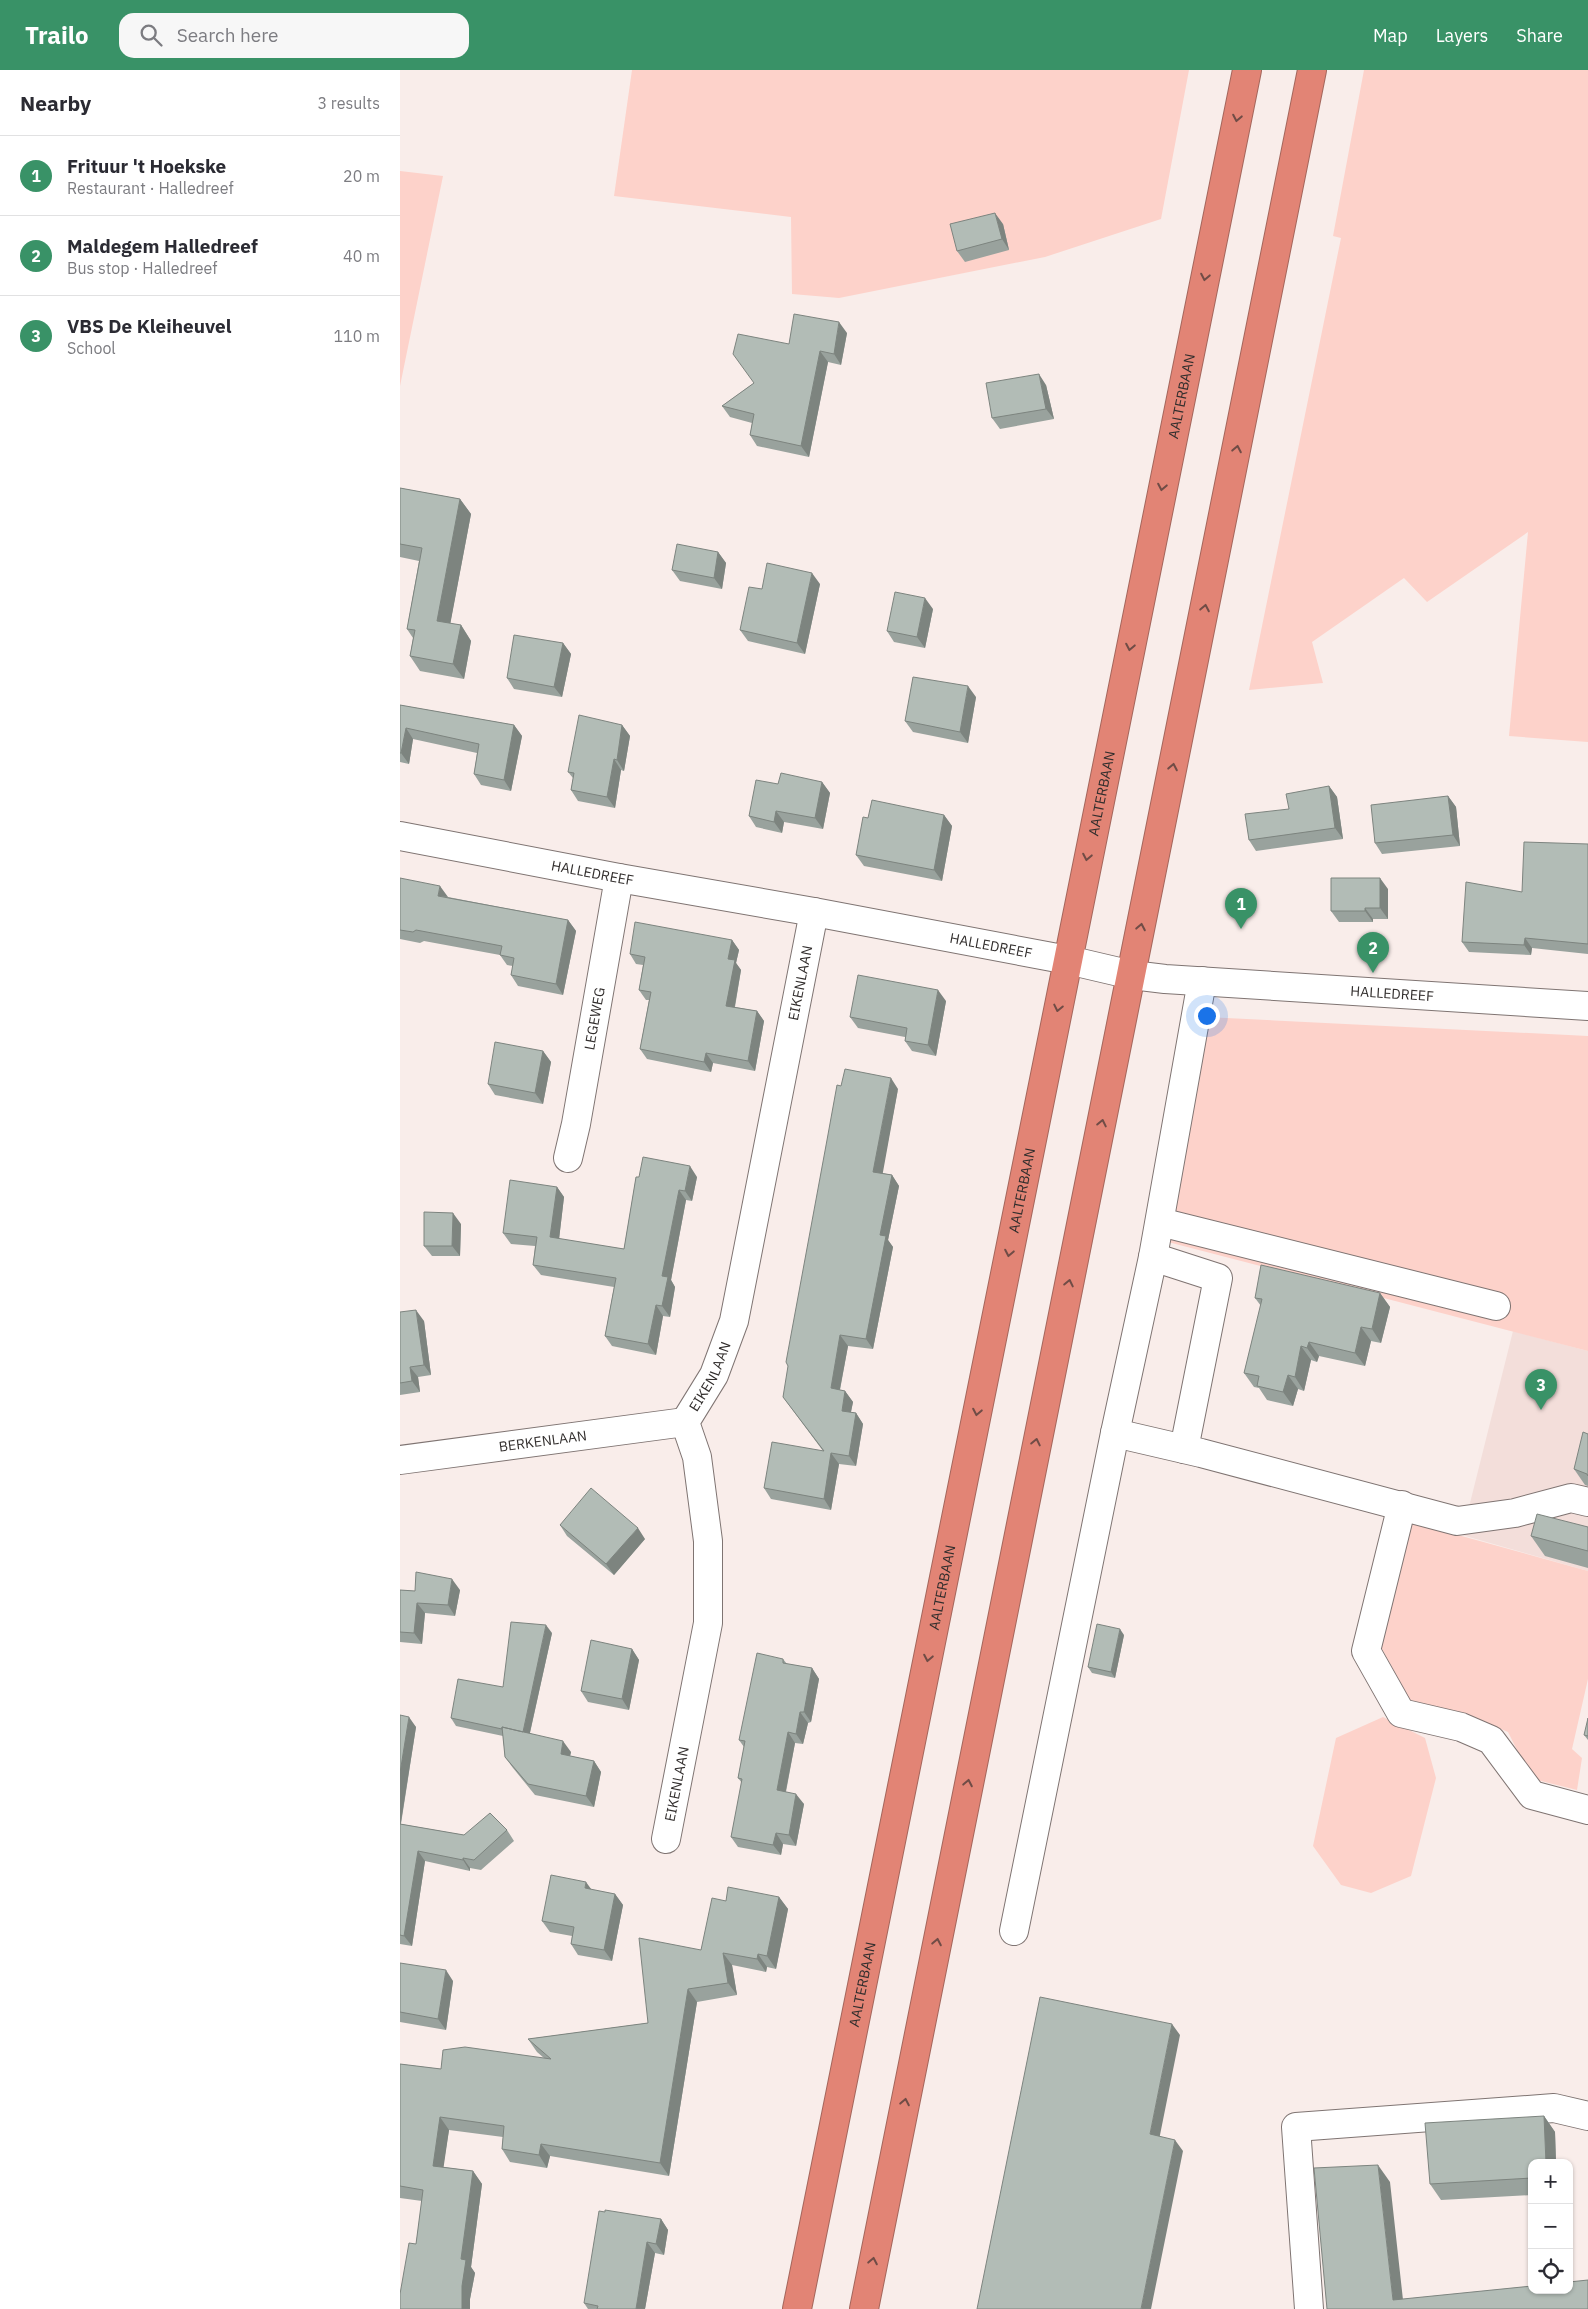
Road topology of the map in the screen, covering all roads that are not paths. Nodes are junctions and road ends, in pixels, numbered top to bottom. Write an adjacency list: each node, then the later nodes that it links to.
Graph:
1 (1247, 70): 6 (highway, AALTERBAAN, one-way to 6)
2 (1312, 70): 7 (highway, one-way to 2)
3 (400, 836): 4 (street, HALLEDREEF)
4 (619, 878): 5 (street, HALLEDREEF); 10 (street, LEGEWEG)
5 (814, 912): 6 (street, HALLEDREEF); 14 (street, EIKENLAAN)
6 (1068, 960): 7 (street, HALLEDREEF); 24 (highway, AALTERBAAN, one-way to 24)
7 (1132, 975): 8 (street, HALLEDREEF); 25 (highway, one-way to 7)
8 (1202, 981): 9 (street, HALLEDREEF); 11 (street)
9 (1588, 1006)
10 (568, 1158)
11 (1160, 1222): 12 (street); 13 (street)
12 (1153, 1258): 15 (street); 16 (street)
13 (1496, 1306)
14 (685, 1422): 17 (street, BERKENLAAN); 21 (street, EIKENLAAN)
15 (1115, 1433): 16 (street); 22 (street)
16 (1184, 1449): 19 (street)
17 (400, 1460)
18 (1588, 1502): 19 (street)
19 (1402, 1505): 20 (street)
20 (1588, 1810)
21 (666, 1839)
22 (1014, 1931)
23 (1588, 2116): 26 (street)
24 (797, 2309)
25 (864, 2309)
26 (1309, 2309)

